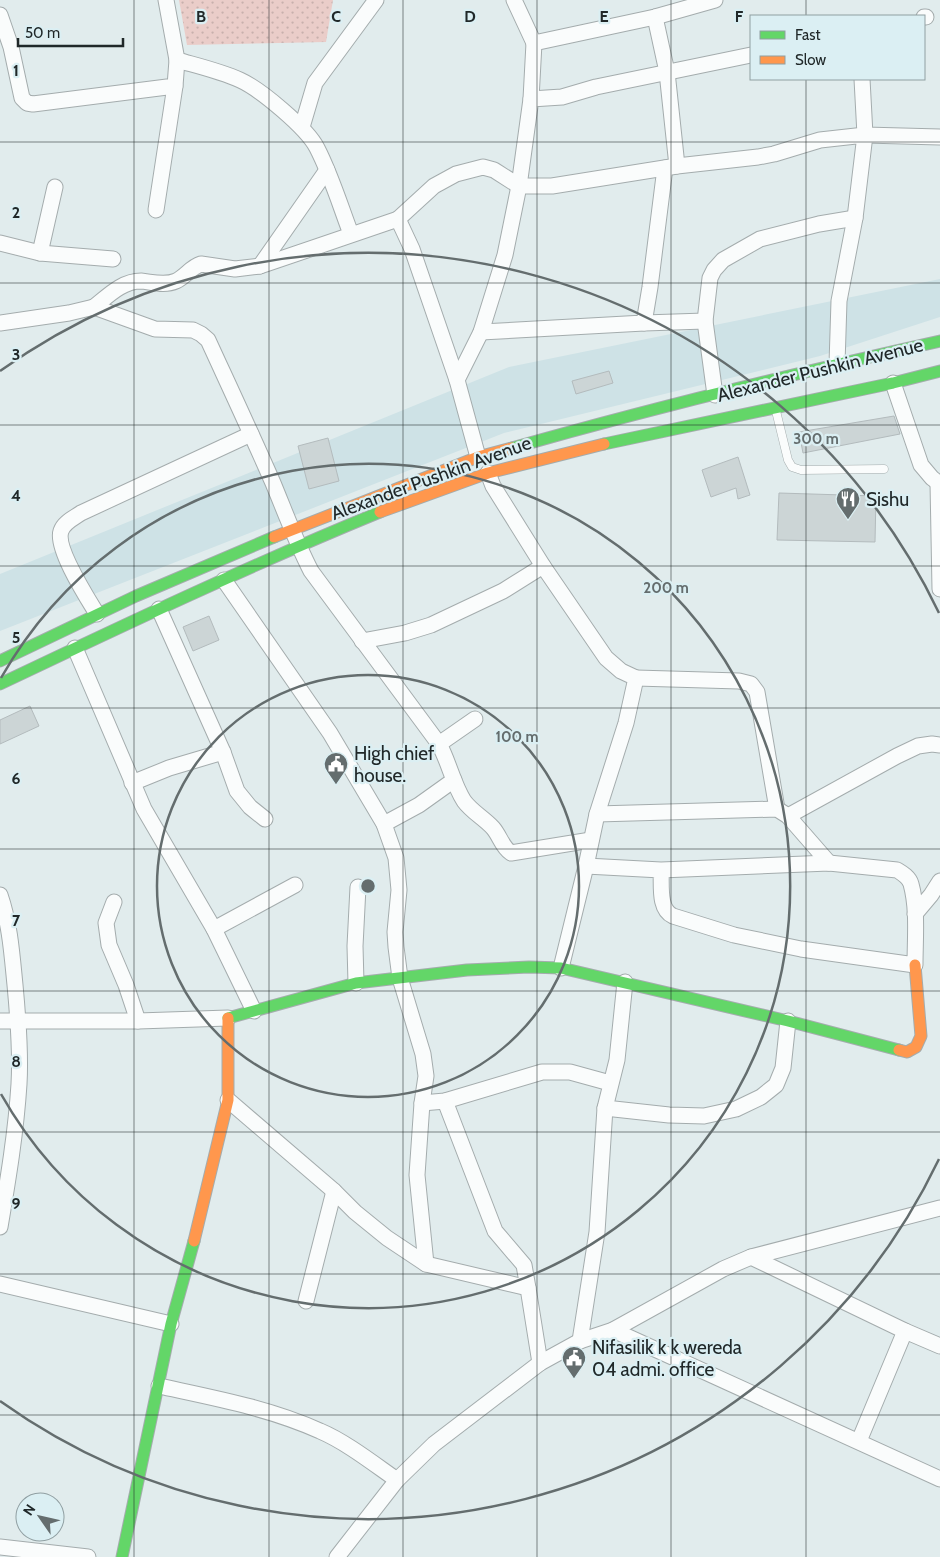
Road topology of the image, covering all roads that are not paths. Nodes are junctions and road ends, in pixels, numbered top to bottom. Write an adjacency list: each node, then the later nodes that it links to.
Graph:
1 (166, 0): 9 (street)
2 (376, 0): 14 (street)
3 (514, 0): 7 (street)
4 (715, 0): 6 (street)
5 (0, 15): 12 (street)
6 (655, 17): 7 (street); 10 (street)
7 (534, 43): 13 (street)
8 (750, 55): 10 (street)
9 (177, 60): 12 (street); 14 (street)
10 (667, 72): 13 (street); 17 (street)
11 (862, 80): 15 (street)
12 (175, 86): 21 (street)
13 (531, 99): 19 (street)
14 (302, 127): 18 (street)
15 (864, 135): 16 (street); 17 (street); 22 (street)
16 (940, 137)
17 (671, 167): 19 (street); 32 (street)
18 (327, 170): 24 (street); 28 (street)
19 (519, 186): 23 (street); 33 (street)
20 (55, 187): 26 (street)
21 (156, 210)
22 (855, 218): 30 (street); 35 (street)
23 (398, 219): 24 (street); 37 (street)
24 (351, 234): 28 (street)
25 (0, 243): 26 (street)
26 (40, 253): 27 (street)
27 (113, 260)
28 (260, 266): 29 (street)
29 (94, 307): 31 (street); 41 (street)
30 (705, 321): 32 (street); 39 (street)
31 (0, 323)
32 (644, 323): 33 (street)
33 (481, 332): 37 (street)
34 (940, 341): 35 (main road, Alexander Pushkin Avenue)
35 (837, 364): 39 (main road, Alexander Pushkin Avenue)
36 (940, 371): 38 (main road, Alexander Pushkin Avenue)
37 (457, 380): 42 (street)
38 (893, 383): 40 (main road, Alexander Pushkin Avenue); 45 (street)
39 (715, 395): 42 (main road, Alexander Pushkin Avenue)
40 (775, 406): 43 (lane); 44 (main road, Alexander Pushkin Avenue)
41 (251, 434): 46 (street); 53 (street)
42 (478, 457): 46 (main road, Alexander Pushkin Avenue)
43 (884, 469)
44 (488, 472): 47 (main road, Alexander Pushkin Avenue); 48 (street)
45 (939, 484): 50 (street)
46 (292, 529): 47 (street); 51 (main road, Alexander Pushkin Avenue)
47 (298, 546): 49 (main road, Alexander Pushkin Avenue); 55 (street)
48 (543, 566): 55 (street); 58 (street)
49 (224, 580): 52 (main road, Alexander Pushkin Avenue); 69 (street)
50 (940, 588)
51 (136, 596): 53 (main road, Alexander Pushkin Avenue); 54 (main road)
52 (159, 609): 54 (main road, Alexander Pushkin Avenue); 63 (street)
53 (97, 614): 57 (main road, Alexander Pushkin Avenue)
54 (144, 616): 56 (main road, Alexander Pushkin Avenue)
55 (362, 641): 61 (street)
56 (75, 648): 59 (main road, Alexander Pushkin Avenue); 65 (street)
57 (0, 661)
58 (636, 678): 66 (street); 67 (street)
59 (0, 684)
60 (475, 718): 61 (street)
61 (439, 744): 64 (street)
62 (940, 745): 66 (street)
63 (223, 752): 65 (street); 68 (street)
64 (454, 780): 69 (street); 70 (street)
65 (132, 783): 80 (street)
66 (783, 813): 67 (street); 71 (street)
67 (597, 814): 70 (street)
68 (265, 820)
69 (384, 824): 83 (street)
70 (590, 840): 72 (street)
71 (829, 863): 73 (street); 79 (street)
72 (586, 866): 73 (street); 82 (street)
73 (661, 870): 81 (street)
74 (940, 881): 79 (street)
75 (295, 885): 80 (street)
76 (358, 887): 85 (street)
77 (0, 895): 89 (street)
78 (114, 902): 90 (street)
79 (915, 914): 81 (street)
80 (214, 930): 86 (street)
81 (915, 965): 91 (main road)
82 (561, 968): 83 (main road); 84 (main road)
83 (400, 978): 85 (main road); 95 (street)
84 (625, 982): 91 (main road); 92 (street)
85 (356, 984): 86 (main road)
86 (254, 1011): 87 (main road)
87 (228, 1018): 90 (street); 93 (main road)
88 (0, 1021): 89 (street)
89 (18, 1021): 90 (street); 99 (street)
90 (138, 1021)
91 (788, 1021): 96 (street)
92 (610, 1083): 94 (street); 96 (street)
93 (228, 1100): 97 (street); 105 (main road)
94 (445, 1101): 95 (street); 103 (street)
95 (422, 1103): 101 (street)
96 (605, 1108): 108 (street)
97 (334, 1191): 101 (street); 104 (street)
98 (940, 1208): 100 (street)
99 (0, 1227)
100 (751, 1257): 106 (street); 107 (street)
101 (426, 1264): 103 (street)
102 (0, 1284): 105 (street)
103 (528, 1288): 110 (street)
104 (306, 1301)
105 (171, 1324): 111 (main road)
106 (613, 1330): 108 (street); 112 (street)
107 (905, 1331): 109 (street); 112 (street)
108 (580, 1341): 110 (street)
109 (940, 1346)
110 (540, 1362): 114 (street)
111 (159, 1386): 114 (street); 117 (main road)
112 (859, 1441): 113 (street)
113 (940, 1479)
114 (397, 1480): 118 (street)
115 (0, 1548): 116 (street)
116 (88, 1557)
117 (122, 1557)
118 (337, 1557)

